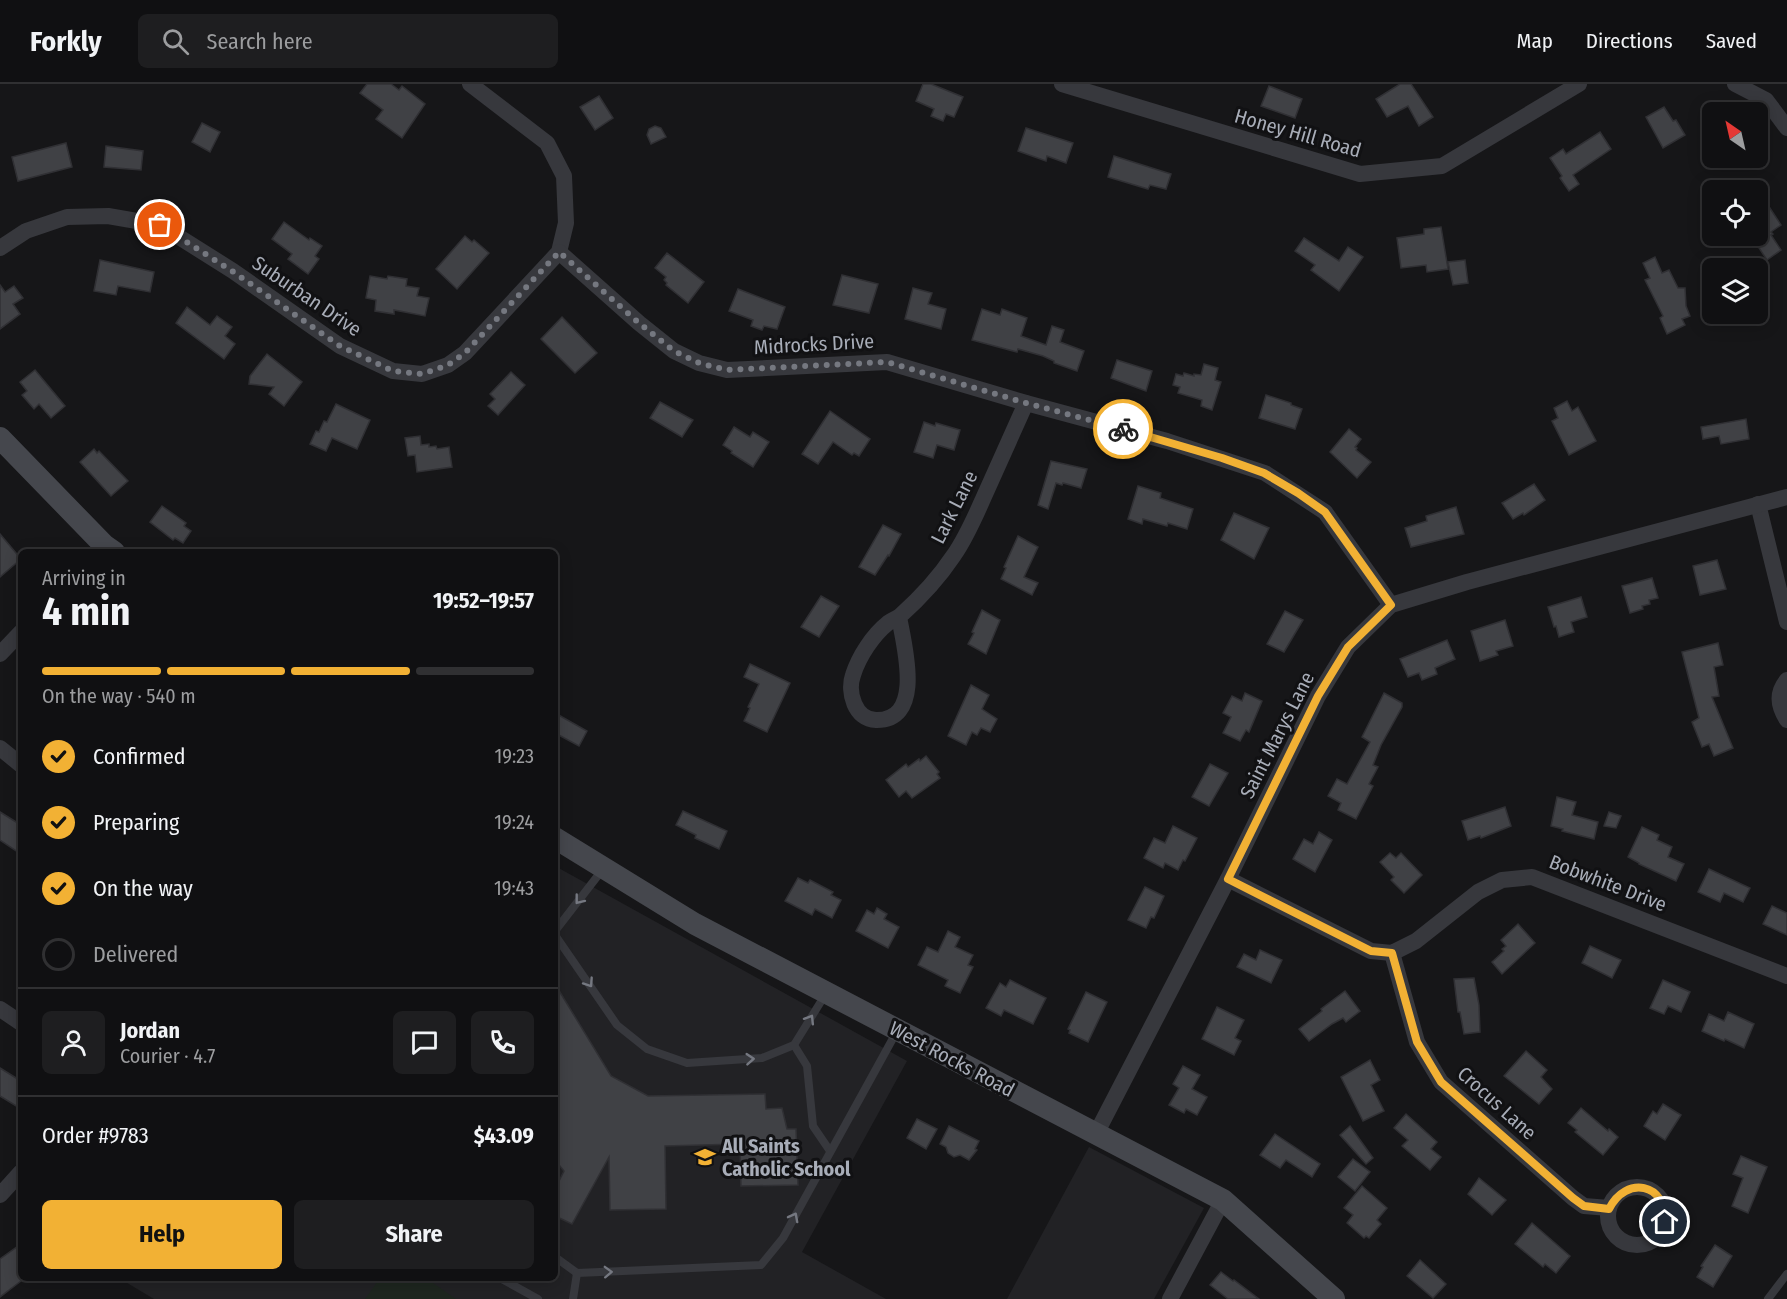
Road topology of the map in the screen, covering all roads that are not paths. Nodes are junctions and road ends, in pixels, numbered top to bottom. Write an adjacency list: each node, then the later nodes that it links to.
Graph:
1 (470, 84): 7 (street)
2 (1062, 84): 3 (street, Honey Hill Road)
3 (1579, 84)
4 (1735, 84): 5 (street)
5 (1787, 129)
6 (0, 248): 7 (street, Suburban Drive)
7 (559, 252): 8 (street, Midrocks Drive)
8 (1026, 403): 13 (street, Midrocks Drive); 14 (street, Lark Lane)
9 (0, 438): 12 (main road)
10 (1787, 497): 11 (street, Saint Marys Lane)
11 (1758, 504): 13 (street, Saint Marys Lane); 15 (street)
12 (104, 549)
13 (1391, 605): 24 (street, Saint Marys Lane)
14 (899, 616): 14 (street, Lark Lane)
15 (1787, 622)
16 (18, 635): 17 (street)
17 (0, 654)
18 (1787, 680): 19 (street)
19 (1787, 720)
20 (0, 748): 21 (street)
21 (18, 763)
22 (558, 840): 23 (main road, West Rocks Road)
23 (604, 868): 25 (lane, one-way to 25); 29 (main road, West Rocks Road)
24 (1228, 879): 27 (street); 34 (street, Saint Marys Lane)
25 (558, 929)
26 (558, 937): 33 (lane, one-way to 33)
27 (1392, 953): 28 (street, Bobwhite Drive); 39 (street, Crocus Lane)
28 (1787, 976)
29 (826, 993): 32 (main road, West Rocks Road); 33 (lane, one-way to 29)
30 (0, 1009): 31 (street)
31 (18, 1021)
32 (897, 1030): 34 (main road, West Rocks Road); 35 (lane)
33 (794, 1045): 35 (lane)
34 (1096, 1134): 38 (main road, West Rocks Road)
35 (830, 1151): 41 (lane, one-way to 35)
36 (18, 1175): 37 (street)
37 (0, 1195)
38 (1223, 1200): 46 (street); 47 (main road, West Rocks Road)
39 (1609, 1209)
40 (558, 1259): 41 (lane)
41 (577, 1273): 45 (lane)
42 (1787, 1274): 48 (lane)
43 (505, 1281): 44 (lane)
44 (538, 1299)
45 (573, 1299)
46 (1170, 1299)
47 (1334, 1299)
48 (1768, 1299)

